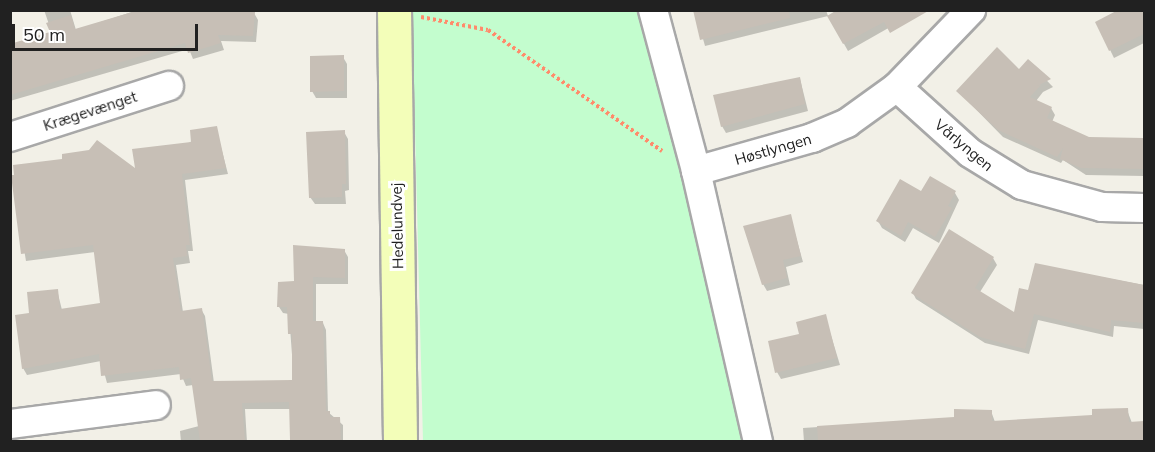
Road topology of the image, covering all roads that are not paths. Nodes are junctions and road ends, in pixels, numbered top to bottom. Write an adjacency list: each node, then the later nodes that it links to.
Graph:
1 (653, 10): 7 (street)
2 (971, 10): 5 (street, Høstlyngen)
3 (394, 11): 11 (street, Hedelundvej)
4 (169, 86): 6 (street, Krægevænget)
5 (897, 87): 7 (street, Høstlyngen); 8 (street, Vårlyngen)
6 (10, 137)
7 (696, 171): 12 (street)
8 (1144, 208)
9 (156, 405): 10 (street)
10 (10, 424)
11 (400, 441)
12 (758, 441)

